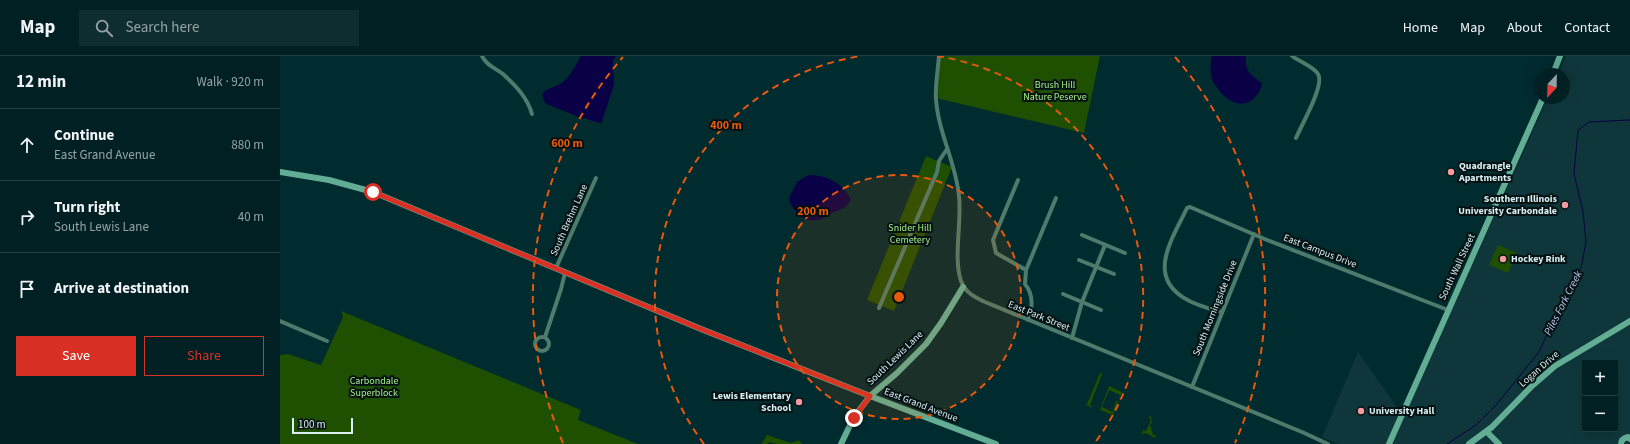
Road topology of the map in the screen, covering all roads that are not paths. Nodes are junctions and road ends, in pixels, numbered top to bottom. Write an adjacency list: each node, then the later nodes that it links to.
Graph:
1 (482, 56): 7 (street)
2 (939, 56): 9 (street)
3 (1292, 56): 8 (street)
4 (1560, 56): 5 (street)
5 (1555, 68)
6 (1540, 104): 29 (street, South Wall Street)
7 (532, 114)
8 (1296, 138)
9 (947, 149): 24 (street); 27 (street)
10 (280, 172): 20 (street, East Grand Avenue)
11 (596, 178): 20 (street, South Brehm Lane)
12 (1018, 180): 21 (street)
13 (1056, 198): 21 (street)
14 (1254, 234): 29 (street, East Campus Drive); 30 (street, South Morningside Drive); 30 (street, East Campus Drive)
15 (1082, 236): 16 (street)
16 (1105, 244): 17 (street); 19 (street)
17 (1125, 253)
18 (1079, 260): 19 (street)
19 (1097, 267): 23 (street); 26 (street)
20 (556, 268): 22 (street, East Grand Avenue)
21 (1026, 270): 31 (street)
22 (565, 273): 34 (street); 38 (street, East Grand Avenue)
23 (1114, 274)
24 (963, 287): 31 (street, East Park Street); 38 (street, South Lewis Lane)
25 (1063, 294): 26 (street)
26 (1082, 302): 28 (street); 35 (street)
27 (879, 308)
28 (1101, 310)
29 (1448, 310): 44 (street, South Wall Street)
30 (1222, 312): 37 (street, South Morningside Drive)
31 (1028, 320): 35 (street, East Park Street)
32 (280, 321): 36 (street)
33 (1630, 321): 39 (street, Logan Drive)
34 (545, 337)
35 (1072, 338): 37 (street, East Park Street)
36 (327, 341)
37 (1192, 387): 43 (street, East Park Street)
38 (870, 396): 41 (street, South Lewis Lane); 42 (street, East Grand Avenue)
39 (1487, 432): 45 (street, Logan Drive); 46 (street)
40 (1630, 439): 47 (street)
41 (841, 444)
42 (996, 444)
43 (1328, 444)
44 (1389, 444)
45 (1469, 444)
46 (1499, 444)
47 (1621, 444)

